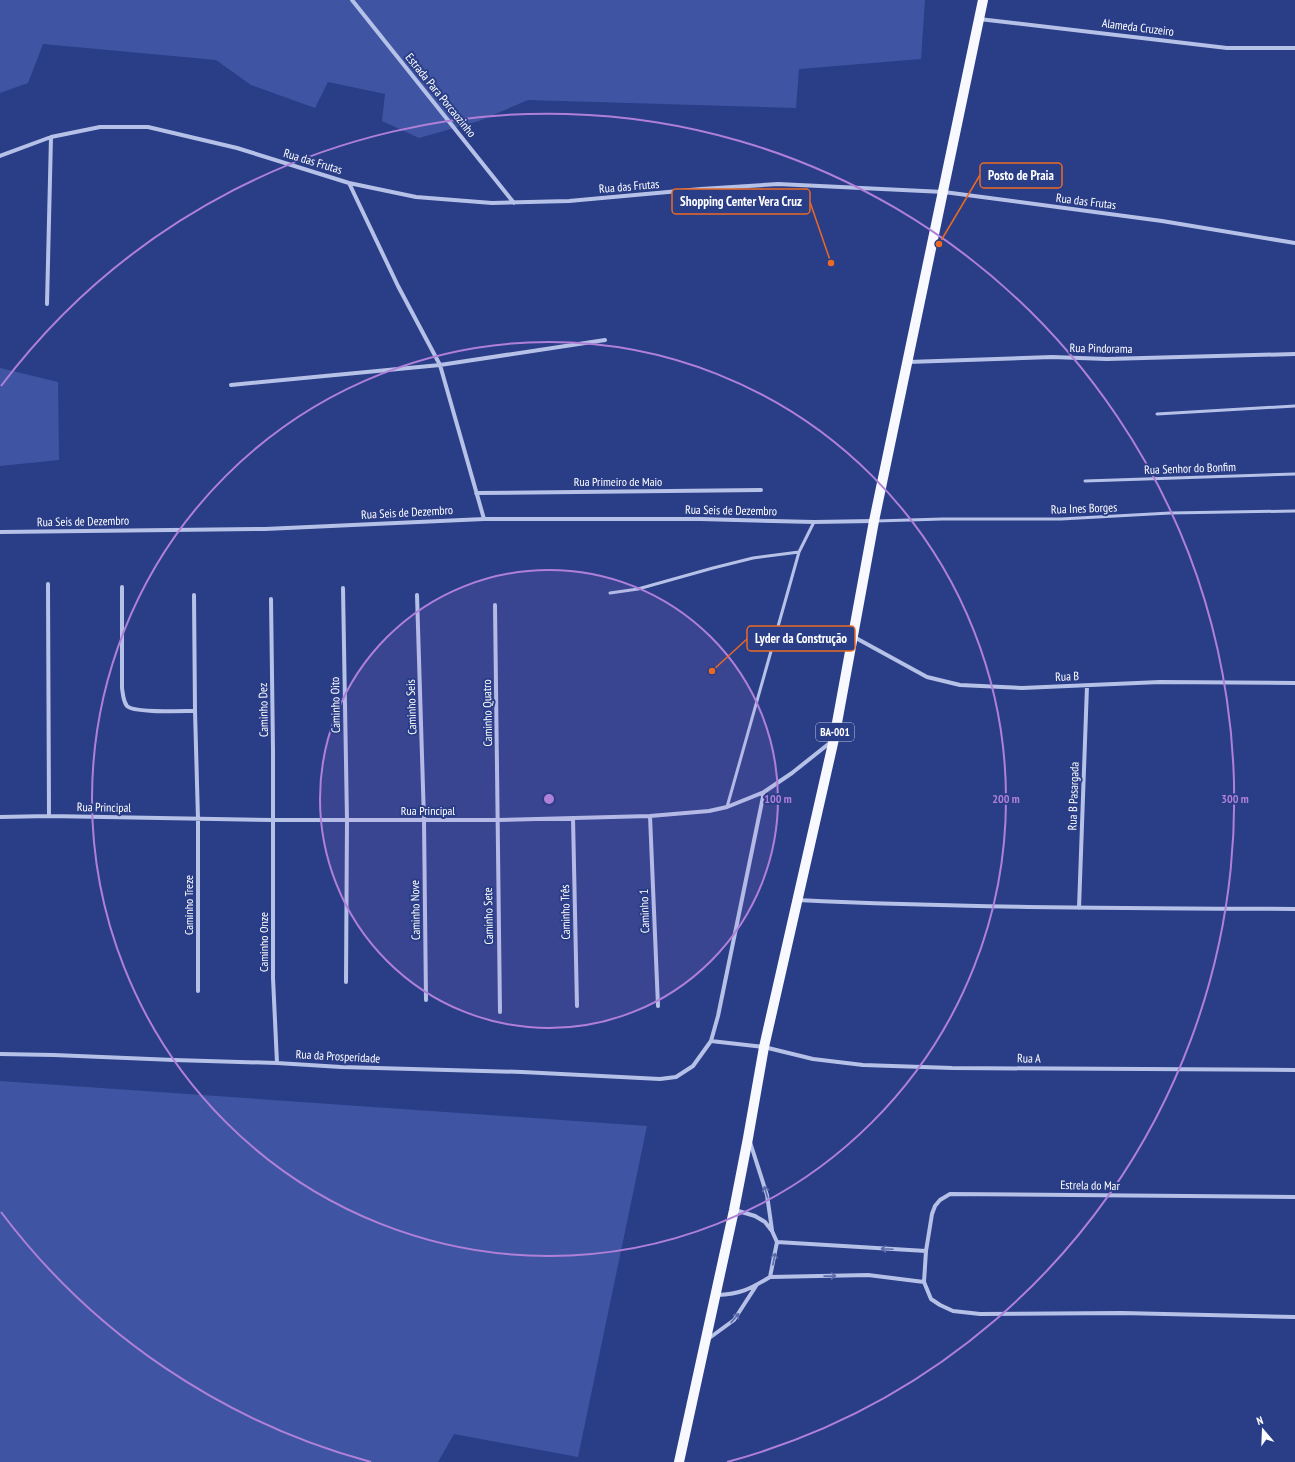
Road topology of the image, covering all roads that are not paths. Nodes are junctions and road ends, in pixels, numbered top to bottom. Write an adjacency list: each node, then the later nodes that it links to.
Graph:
1 (352, 0): 9 (street, Estrada Para Porcaozinho)
2 (983, 0): 3 (main road, BA-001)
3 (979, 19): 4 (street, Alameda Cruzeiro); 8 (main road, BA-001)
4 (1295, 48)
5 (51, 137): 6 (street, Rua das Frutas); 7 (street, Rua das Frutas); 11 (street)
6 (0, 156)
7 (349, 183): 9 (street, Rua das Frutas); 15 (street)
8 (944, 192): 9 (street, Rua das Frutas); 10 (street, Rua das Frutas); 14 (main road, BA-001)
9 (514, 203)
10 (1295, 243)
11 (47, 304)
12 (605, 340): 15 (street)
13 (1295, 354): 14 (street, Rua Pindorama)
14 (907, 362): 25 (main road, BA-001)
15 (440, 366): 16 (street); 22 (street)
16 (230, 385)
17 (1295, 406): 18 (lane)
18 (1157, 414)
19 (1295, 474): 20 (lane, Rua Senhor do Bonfim)
20 (1085, 481)
21 (761, 490): 22 (street, Rua Primeiro de Maio)
22 (476, 493): 24 (street)
23 (1295, 511): 25 (lane, Rua Ines Borges)
24 (484, 519): 26 (street, Rua Seis de Dezembro); 27 (street, Rua Seis de Dezembro)
25 (874, 521): 26 (street, Rua Seis de Dezembro); 37 (main road, BA-001)
26 (814, 522): 28 (lane)
27 (0, 532)
28 (800, 552): 32 (lane); 43 (lane)
29 (48, 584): 44 (street)
30 (122, 587): 40 (street)
31 (343, 588): 50 (street, Caminho Oito)
32 (610, 593)
33 (417, 594): 51 (street, Caminho Seis)
34 (194, 595): 40 (street, Caminho Treze)
35 (271, 598): 49 (street, Caminho Dez)
36 (495, 605): 52 (street, Caminho Quatro)
37 (852, 636): 39 (street, Rua B); 41 (main road, BA-001)
38 (1295, 683): 39 (street, Rua B)
39 (1087, 686): 54 (street, Rua B Pasargada)
40 (195, 711): 48 (street, Caminho Treze)
41 (834, 739): 42 (street, Rua Principal); 53 (main road, BA-001)
42 (764, 792): 43 (street, Rua Principal); 62 (street)
43 (727, 807): 45 (street, Rua Principal)
44 (50, 816): 46 (street, Rua Principal); 48 (street, Rua Principal)
45 (650, 816): 47 (street, Rua Principal); 60 (street, Caminho 1)
46 (0, 817)
47 (573, 818): 52 (street, Rua Principal); 59 (street, Caminho Três)
48 (198, 819): 49 (street, Rua Principal); 57 (street, Caminho Treze)
49 (273, 820): 50 (street, Rua Principal); 65 (street, Caminho Onze)
50 (347, 820): 51 (street, Rua Principal); 56 (street, Caminho Oito)
51 (424, 820): 52 (street, Rua Principal); 58 (street, Caminho Nove)
52 (497, 820): 61 (street, Caminho Sete)
53 (798, 900): 54 (street); 63 (main road, BA-001)
54 (1079, 908): 55 (street)
55 (1295, 910)
56 (346, 982)
57 (198, 991)
58 (426, 1000)
59 (577, 1006)
60 (658, 1006)
61 (500, 1012)
62 (711, 1041): 63 (street, Rua A); 65 (street, Rua da Prosperidade)
63 (764, 1047): 66 (street, Rua A); 67 (main road, BA-001)
64 (0, 1054): 65 (street, Rua da Prosperidade)
65 (277, 1063)
66 (1295, 1070)
67 (748, 1138): 69 (main road, BA-001); 70 (street, one-way to 67)
68 (1295, 1197): 72 (street, Estrela do Mar)
69 (734, 1210): 70 (street); 76 (main road, BA-001)
70 (772, 1231): 71 (street)
71 (777, 1242): 72 (street, one-way to 71); 73 (street, one-way to 71)
72 (926, 1251): 74 (street, Estrela do Mar)
73 (770, 1276): 74 (street, one-way to 74); 75 (street)
74 (924, 1282): 77 (street, Estrela do Mar)
75 (758, 1284): 76 (street); 78 (street, one-way to 75)
76 (714, 1295): 78 (main road, BA-001)
77 (1295, 1317)
78 (705, 1342): 79 (main road, BA-001)
79 (679, 1462)

